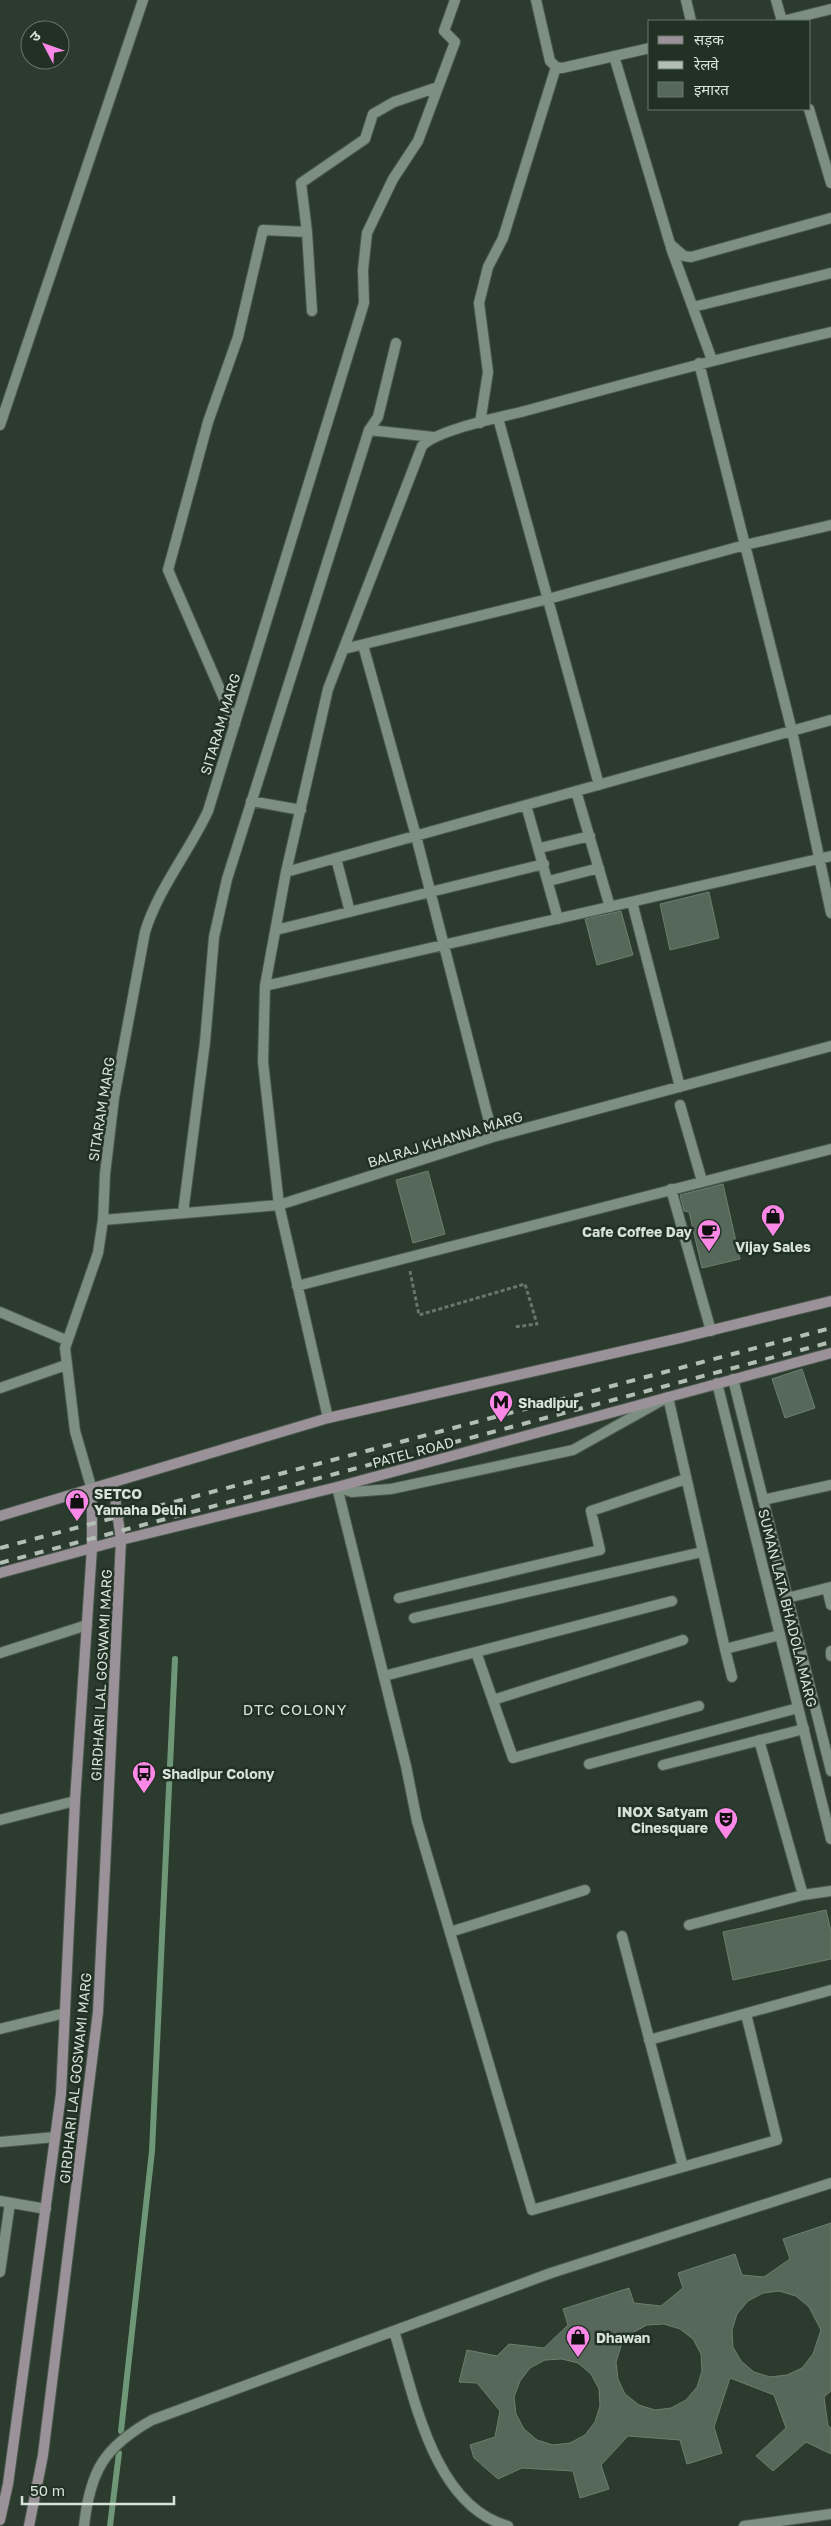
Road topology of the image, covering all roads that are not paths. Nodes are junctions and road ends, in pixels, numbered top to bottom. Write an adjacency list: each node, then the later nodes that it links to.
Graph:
1 (143, 0): 28 (street)
2 (455, 0): 13 (street, SITARAM MARG)
3 (536, 0): 12 (street)
4 (686, 0): 7 (street)
5 (776, 0): 8 (street)
6 (831, 9): 9 (street)
7 (692, 20)
8 (782, 20)
9 (786, 20)
10 (648, 48): 11 (street)
11 (614, 56): 12 (street); 18 (street)
12 (556, 67): 27 (street)
13 (438, 86): 17 (street); 37 (street, SITARAM MARG)
14 (809, 110): 15 (street)
15 (831, 183)
16 (831, 218): 18 (street)
17 (308, 232): 21 (street); 37 (street)
18 (670, 244): 20 (street)
19 (831, 273): 20 (street)
20 (693, 307): 24 (street)
21 (312, 311)
22 (831, 332): 24 (street)
23 (396, 343): 29 (street)
24 (712, 360): 25 (street)
25 (699, 363): 26 (street); 32 (street)
26 (498, 418): 27 (street); 33 (street)
27 (480, 423): 30 (street)
28 (0, 425)
29 (369, 430): 30 (street); 41 (street)
30 (433, 437): 35 (street)
31 (831, 525): 32 (street)
32 (745, 546): 33 (street); 38 (street)
33 (548, 599): 34 (street); 39 (street)
34 (363, 645): 35 (street); 44 (street)
35 (344, 649): 43 (street)
36 (831, 720): 38 (street)
37 (235, 724): 72 (street, SITARAM MARG)
38 (792, 731): 39 (street); 49 (street)
39 (599, 785): 40 (street)
40 (576, 791): 42 (street); 45 (street)
41 (251, 801): 43 (street); 71 (street)
42 (526, 805): 44 (street); 46 (street)
43 (301, 810): 52 (street)
44 (416, 836): 48 (street); 54 (street)
45 (590, 836): 46 (street); 51 (street)
46 (540, 848): 50 (street)
47 (831, 856): 49 (street)
48 (336, 858): 52 (street); 57 (street)
49 (818, 859): 55 (street); 58 (street)
50 (544, 864): 53 (street); 54 (street)
51 (599, 868): 53 (street); 56 (street)
52 (286, 872): 60 (street)
53 (549, 881): 59 (street)
54 (430, 892): 57 (street); 61 (street)
55 (632, 902): 56 (street); 64 (street)
56 (610, 907): 59 (street)
57 (350, 912): 60 (street)
58 (831, 912)
59 (558, 919): 61 (street)
60 (276, 930): 62 (street)
61 (444, 945): 62 (street); 66 (street)
62 (265, 986): 70 (street)
63 (831, 1046): 64 (street, BALRAJ KHANNA MARG)
64 (680, 1087): 66 (street, BALRAJ KHANNA MARG)
65 (680, 1105): 68 (street)
66 (493, 1137): 70 (street, BALRAJ KHANNA MARG)
67 (831, 1149): 68 (street)
68 (702, 1181): 69 (street)
69 (671, 1188): 73 (street); 76 (street)
70 (279, 1204): 71 (street, BALRAJ KHANNA MARG); 73 (street)
71 (183, 1213): 72 (street, BALRAJ KHANNA MARG)
72 (103, 1220): 77 (street, SITARAM MARG)
73 (297, 1286): 84 (street)
74 (831, 1301): 76 (main road)
75 (0, 1312): 77 (street)
76 (711, 1330): 84 (main road)
77 (66, 1340): 79 (street)
78 (831, 1352): 80 (main road, PATEL ROAD)
79 (66, 1365): 82 (street); 89 (street)
80 (733, 1379): 81 (main road, PATEL ROAD); 90 (street, SUMAN LATA BHADOLA MARG)
81 (718, 1383): 83 (main road, PATEL ROAD); 103 (street, SUMAN LATA BHADOLA MARG)
82 (0, 1388)
83 (668, 1397): 85 (street); 88 (main road, PATEL ROAD); 88 (street)
84 (328, 1418): 86 (main road)
85 (686, 1479): 94 (street); 97 (street)
86 (113, 1484): 89 (main road); 92 (main road, GIRDHARI LAL GOSWAMI MARG)
87 (831, 1485): 90 (street)
88 (337, 1487): 92 (main road, PATEL ROAD); 110 (street)
89 (92, 1490): 91 (main road); 93 (main road, GIRDHARI LAL GOSWAMI MARG)
90 (763, 1500): 98 (street, SUMAN LATA BHADOLA MARG)
91 (0, 1516)
92 (121, 1540): 93 (main road, PATEL ROAD); 144 (main road, GIRDHARI LAL GOSWAMI MARG)
93 (92, 1548): 95 (main road, PATEL ROAD); 102 (main road, GIRDHARI LAL GOSWAMI MARG)
94 (702, 1552): 101 (street); 105 (street)
95 (0, 1573)
96 (829, 1588): 98 (street); 100 (street)
97 (399, 1598)
98 (787, 1598): 119 (street, SUMAN LATA BHADOLA MARG)
99 (672, 1601): 107 (street)
100 (831, 1605)
101 (414, 1618)
102 (87, 1625): 108 (street); 120 (main road, GIRDHARI LAL GOSWAMI MARG)
103 (780, 1635): 105 (street); 114 (street, SUMAN LATA BHADOLA MARG)
104 (683, 1640): 112 (street)
105 (725, 1649): 111 (street)
106 (831, 1651): 109 (street)
107 (476, 1652): 110 (street); 112 (street)
108 (0, 1653)
109 (831, 1656)
110 (384, 1676): 127 (street)
111 (732, 1677)
112 (493, 1700): 113 (street)
113 (699, 1706)
114 (798, 1708): 115 (street, SUMAN LATA BHADOLA MARG); 117 (street)
115 (804, 1729): 116 (street); 122 (street, SUMAN LATA BHADOLA MARG)
116 (759, 1740): 118 (street); 125 (street)
117 (589, 1764)
118 (663, 1765)
119 (831, 1771)
120 (75, 1800): 121 (street); 130 (main road, GIRDHARI LAL GOSWAMI MARG)
121 (0, 1820)
122 (831, 1839)
123 (585, 1890): 127 (street)
124 (831, 1891): 125 (street)
125 (803, 1894): 126 (street)
126 (689, 1925)
127 (450, 1932): 136 (street)
128 (622, 1936): 133 (street)
129 (831, 1990): 131 (street)
130 (65, 2013): 132 (street); 134 (main road, GIRDHARI LAL GOSWAMI MARG)
131 (746, 2014): 133 (street); 136 (street)
132 (0, 2029)
133 (649, 2040): 136 (street)
134 (55, 2137): 135 (street); 139 (main road, GIRDHARI LAL GOSWAMI MARG)
135 (0, 2142)
136 (683, 2167)
137 (831, 2183): 141 (street)
138 (5, 2202): 139 (street); 140 (street)
139 (46, 2208): 143 (main road, GIRDHARI LAL GOSWAMI MARG)
140 (0, 2272)
141 (394, 2331): 145 (street); 146 (street)
142 (831, 2514): 147 (street)
143 (0, 2520)
144 (29, 2526)
145 (84, 2526)
146 (508, 2526)
147 (744, 2526)

